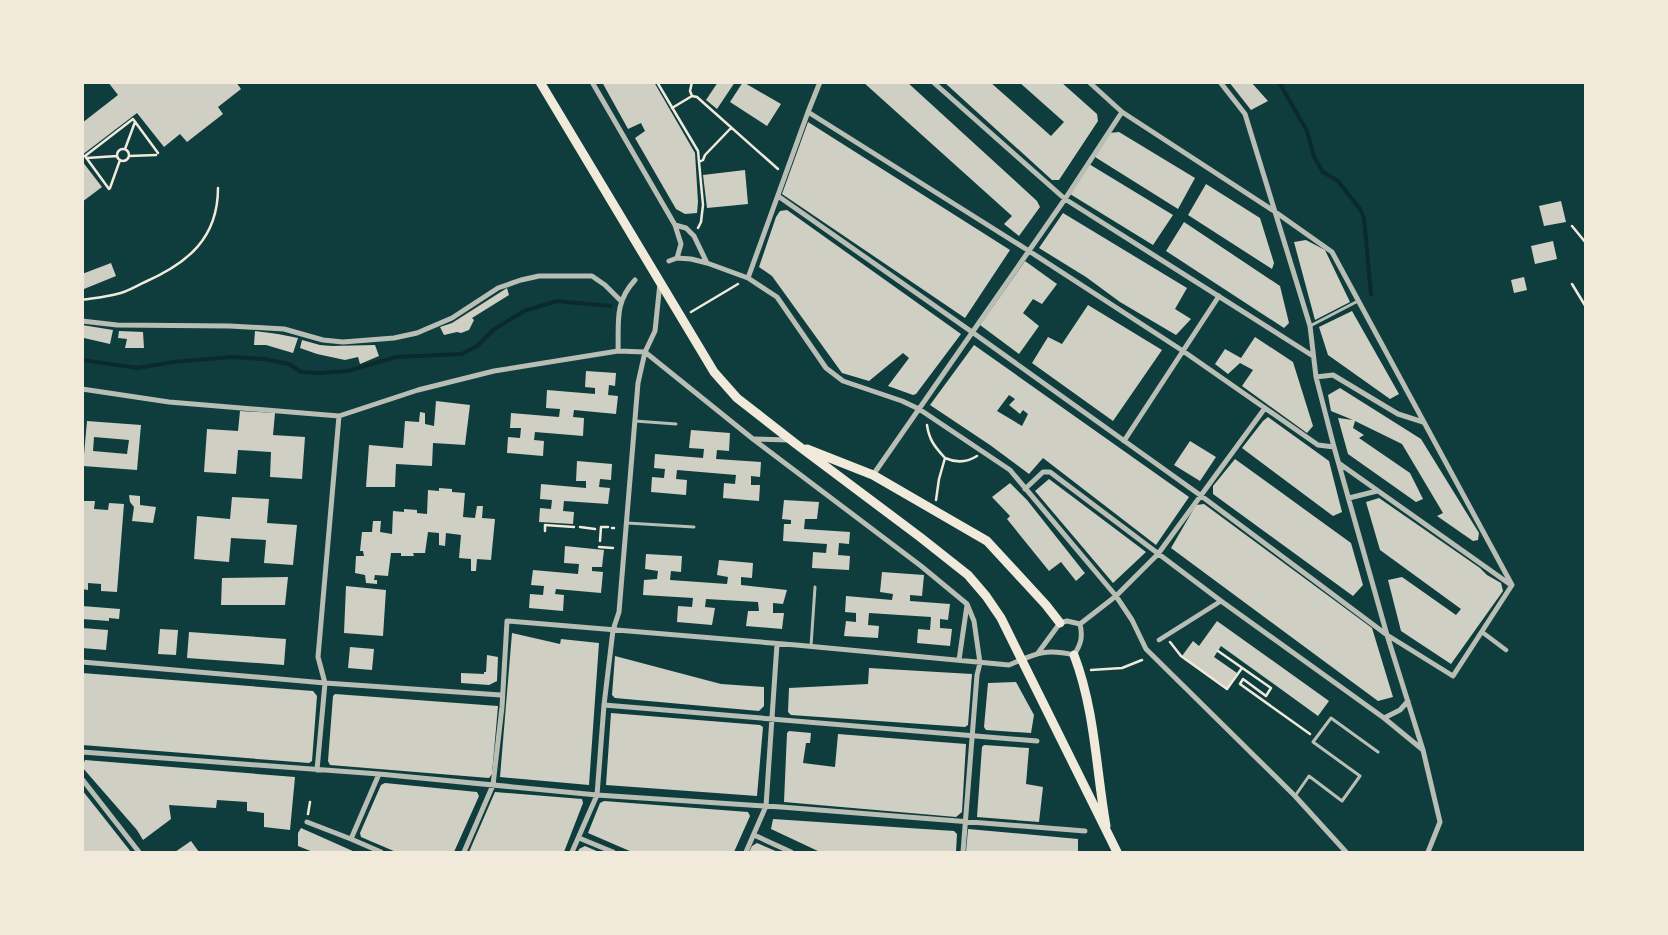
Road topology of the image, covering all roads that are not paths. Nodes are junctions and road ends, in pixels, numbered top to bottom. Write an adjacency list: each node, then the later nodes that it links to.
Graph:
1 (540, 82): 19 (main road)
2 (592, 82): 12 (street)
3 (820, 82): 7 (street)
4 (933, 82): 10 (street)
5 (1089, 82): 8 (street)
6 (1220, 82): 11 (street)
7 (808, 112): 9 (street); 13 (street)
8 (1122, 112): 10 (street); 11 (street)
9 (778, 196): 17 (street); 25 (street)
10 (1065, 199): 13 (street); 20 (street)
11 (1274, 211): 22 (street); 24 (street)
12 (674, 225): 14 (street); 16 (street)
13 (1029, 251): 25 (street); 27 (street)
14 (677, 258): 15 (street); 16 (street)
15 (669, 261)
16 (707, 263): 17 (street)
17 (748, 278): 33 (street)
18 (635, 280): 21 (street)
19 (660, 283): 28 (street); 40 (main road)
20 (1219, 296): 27 (street); 29 (street)
21 (621, 301): 23 (street); 26 (street)
22 (1359, 301): 24 (lane); 36 (street)
23 (82, 321)
24 (1310, 326): 29 (street)
25 (972, 332): 33 (street); 39 (street)
26 (618, 351): 28 (street); 34 (street)
27 (1183, 351): 32 (street); 39 (street)
28 (645, 352): 35 (street); 38 (street)
29 (1313, 356): 30 (street)
30 (1316, 376): 36 (street); 41 (street)
31 (82, 389): 34 (street)
32 (1265, 408): 41 (street); 46 (street)
33 (919, 409): 43 (street); 44 (street)
34 (339, 416): 70 (street)
35 (636, 421): 37 (lane); 48 (street)
36 (1424, 422): 51 (street)
37 (676, 424)
38 (753, 439): 40 (street); 55 (street)
39 (1124, 441): 46 (street)
40 (793, 442): 43 (main road); 92 (main road)
41 (1334, 447): 42 (street)
42 (1340, 464): 45 (street); 47 (street)
43 (873, 475): 56 (main road)
44 (1025, 489): 50 (street); 53 (street)
45 (1377, 490): 47 (street); 51 (street)
46 (1200, 495): 50 (street); 60 (street)
47 (1349, 498): 60 (street)
48 (626, 523): 49 (lane); 58 (street)
49 (694, 527)
50 (1158, 554): 53 (street); 54 (street)
51 (1512, 585): 59 (street)
52 (815, 587): 63 (lane)
53 (1116, 596): 57 (street); 86 (street)
54 (1220, 601): 61 (street); 74 (street)
55 (967, 604): 67 (street); 69 (street)
56 (1060, 623): 57 (street); 65 (street)
57 (1080, 624): 66 (street)
58 (613, 630): 62 (street); 71 (street); 73 (street)
59 (1482, 632): 60 (street); 64 (street)
60 (1387, 634): 72 (street)
61 (1159, 640)
62 (778, 644): 63 (street); 75 (street)
63 (811, 646): 67 (street)
64 (1506, 650)
65 (1038, 652): 66 (street); 69 (street)
66 (1074, 655): 92 (main road)
67 (959, 660): 69 (street)
68 (82, 662): 70 (street)
69 (980, 663): 76 (street)
70 (326, 683): 71 (street); 81 (street)
71 (501, 695): 84 (street)
72 (1408, 701): 74 (street); 78 (street)
73 (604, 706): 75 (street); 85 (street)
74 (1384, 718): 78 (street)
75 (772, 719): 76 (street); 87 (street)
76 (972, 736): 77 (street); 89 (street)
77 (1037, 741)
78 (1423, 750): 105 (street)
79 (82, 752): 81 (street)
80 (1378, 752): 86 (lane)
81 (317, 770): 82 (street)
82 (379, 774): 84 (street); 94 (street)
83 (82, 779): 95 (street)
84 (492, 785): 85 (street); 97 (street)
85 (597, 795): 87 (street); 93 (street)
86 (1295, 796): 104 (street)
87 (766, 806): 89 (street); 91 (street)
88 (307, 822): 94 (street)
89 (966, 822): 90 (street); 102 (street)
90 (1085, 831)
91 (754, 835): 100 (street); 101 (street)
92 (1108, 836): 103 (main road)
93 (579, 838): 98 (street); 99 (street)
94 (351, 839): 96 (street)
95 (139, 852)
96 (381, 852)
97 (464, 852)
98 (572, 852)
99 (613, 852)
100 (746, 852)
101 (791, 852)
102 (963, 852)
103 (1117, 852)
104 (1346, 852)
105 (1428, 852)

